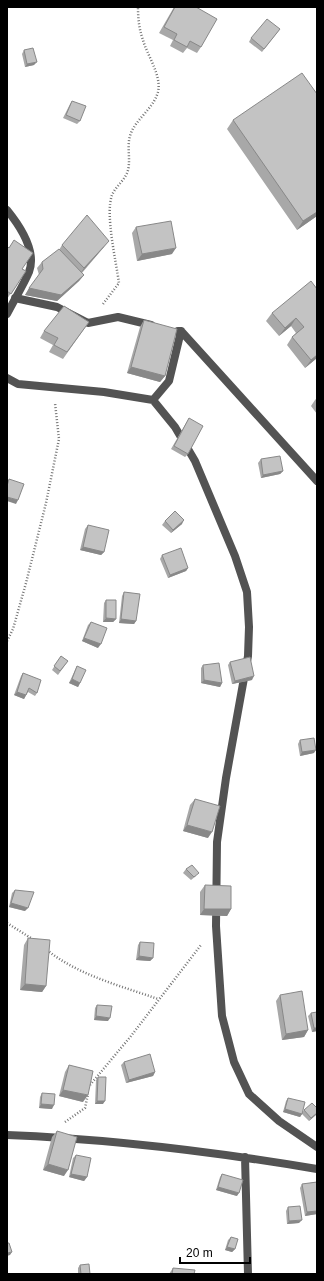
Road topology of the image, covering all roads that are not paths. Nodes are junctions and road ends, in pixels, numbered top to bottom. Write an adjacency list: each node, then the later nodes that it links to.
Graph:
1 (7, 210): 2 (street)
2 (15, 298): 3 (street); 4 (street)
3 (7, 314)
4 (157, 326)
5 (7, 378): 6 (street)
6 (153, 400): 7 (street); 9 (street)
7 (317, 481)
8 (7, 1135): 10 (street)
9 (317, 1147)
10 (245, 1157): 11 (street); 12 (street)
11 (317, 1169)
12 (248, 1274)

